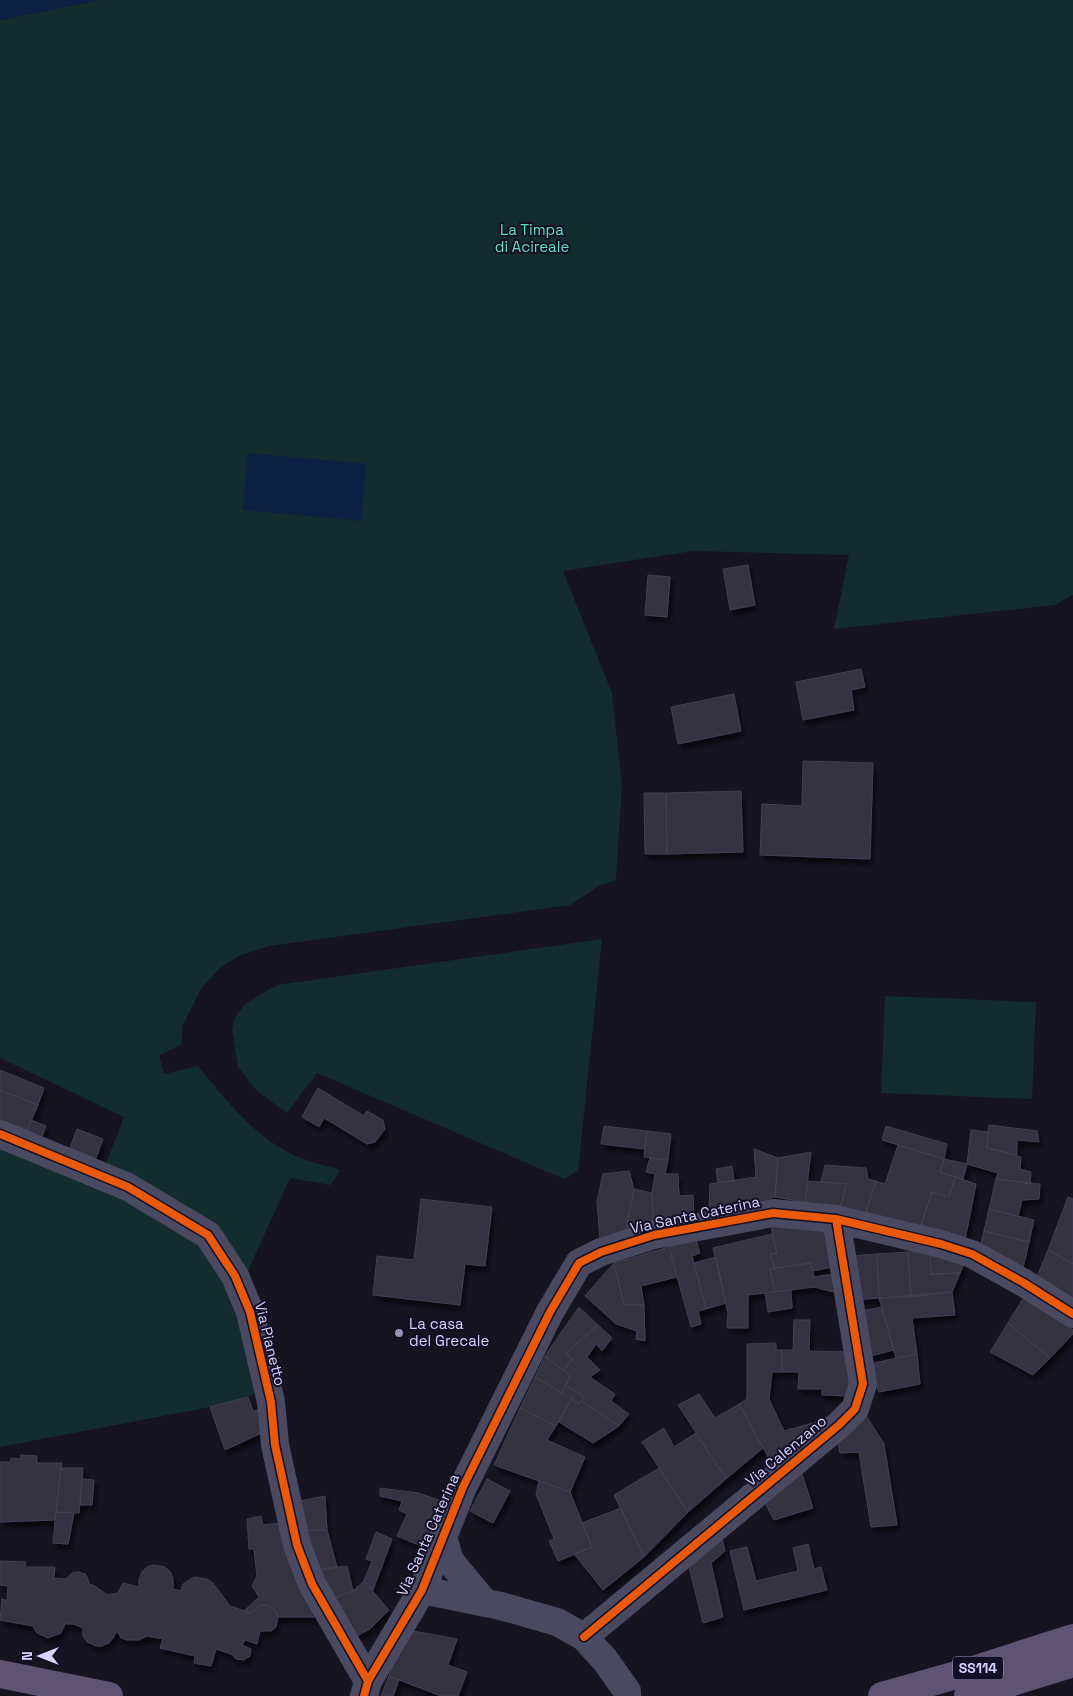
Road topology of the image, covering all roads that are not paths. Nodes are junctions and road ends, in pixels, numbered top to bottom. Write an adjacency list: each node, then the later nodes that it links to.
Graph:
1 (0, 1134): 11 (street, Via Pianetto)
2 (836, 1218): 3 (street, Via Santa Caterina); 4 (street, Via Santa Caterina); 7 (street, Via Calenzano)
3 (1073, 1314)
4 (443, 1537): 5 (street, Via Santa Caterina); 6 (street)
5 (422, 1590): 6 (street); 11 (street, Via Santa Caterina)
6 (485, 1603): 7 (street)
7 (584, 1637): 13 (street)
8 (1073, 1638): 14 (main road, SS114)
9 (1073, 1663): 15 (main road, SS114)
10 (0, 1674): 12 (main road)
11 (366, 1688)
12 (109, 1696)
13 (628, 1696)
14 (882, 1696)
15 (968, 1696)

